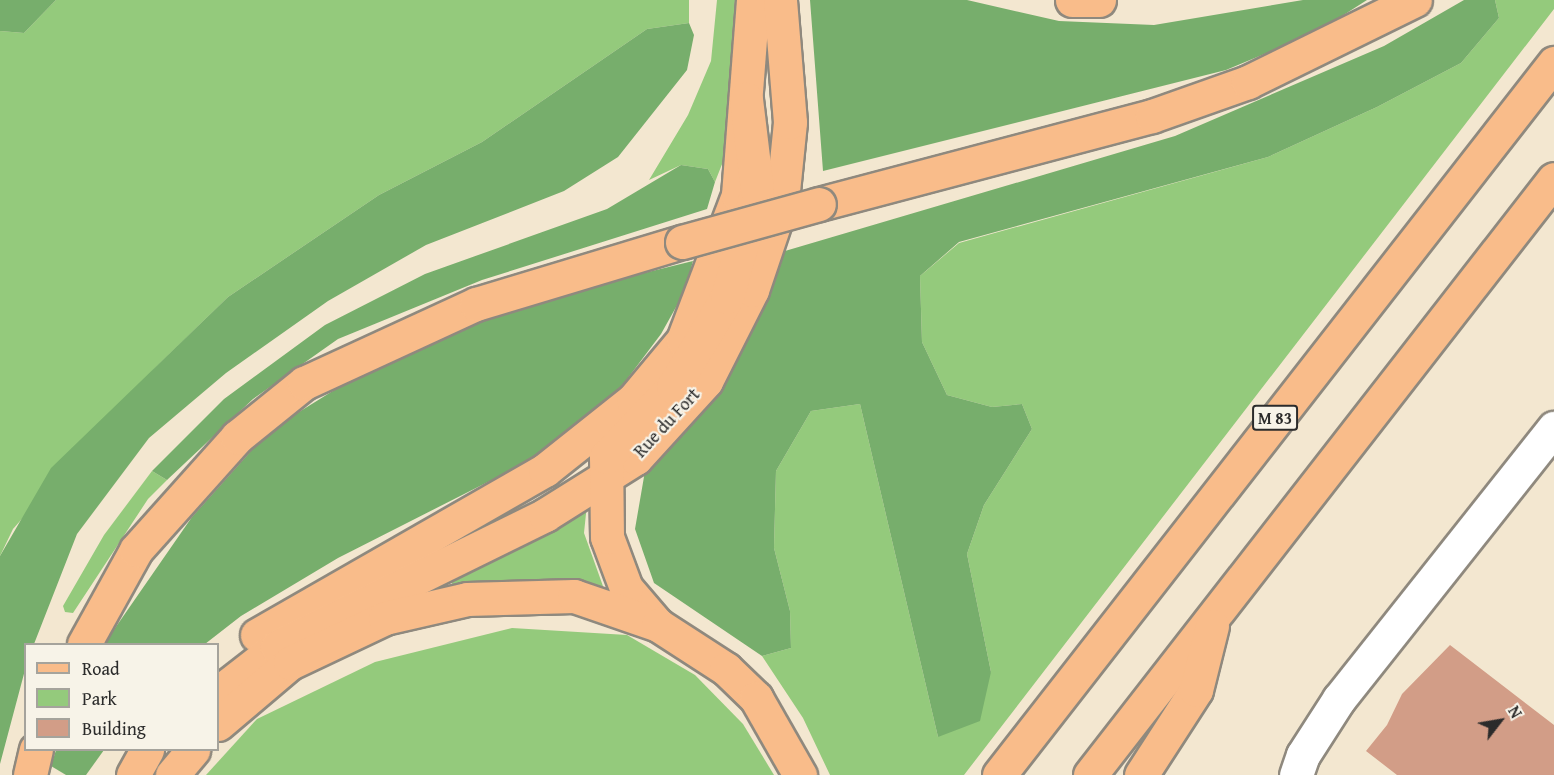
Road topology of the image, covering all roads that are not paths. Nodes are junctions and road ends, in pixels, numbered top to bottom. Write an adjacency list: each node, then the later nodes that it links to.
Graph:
1 (753, 0): 7 (main road)
2 (780, 0): 10 (main road, Rue du Fort)
3 (1072, 0): 4 (main road)
4 (1099, 0)
5 (1415, 0): 13 (main road, bridge)
6 (1554, 63): 24 (main road, M 83)
7 (746, 99): 10 (main road); 14 (main road)
8 (1554, 179): 11 (main road)
9 (1554, 428): 27 (lane)
10 (606, 477): 12 (main road); 15 (main road, Rue du Fort)
11 (1216, 613): 25 (main road); 26 (main road)
12 (658, 626): 16 (main road); 23 (main road)
13 (85, 643)
14 (219, 675)
15 (219, 692)
16 (219, 722)
17 (36, 751): 20 (main road)
18 (146, 751): 21 (main road)
19 (192, 751): 22 (main road)
20 (30, 775)
21 (133, 775)
22 (172, 775)
23 (800, 775)
24 (999, 775)
25 (1090, 775)
26 (1141, 775)
27 (1296, 775)

